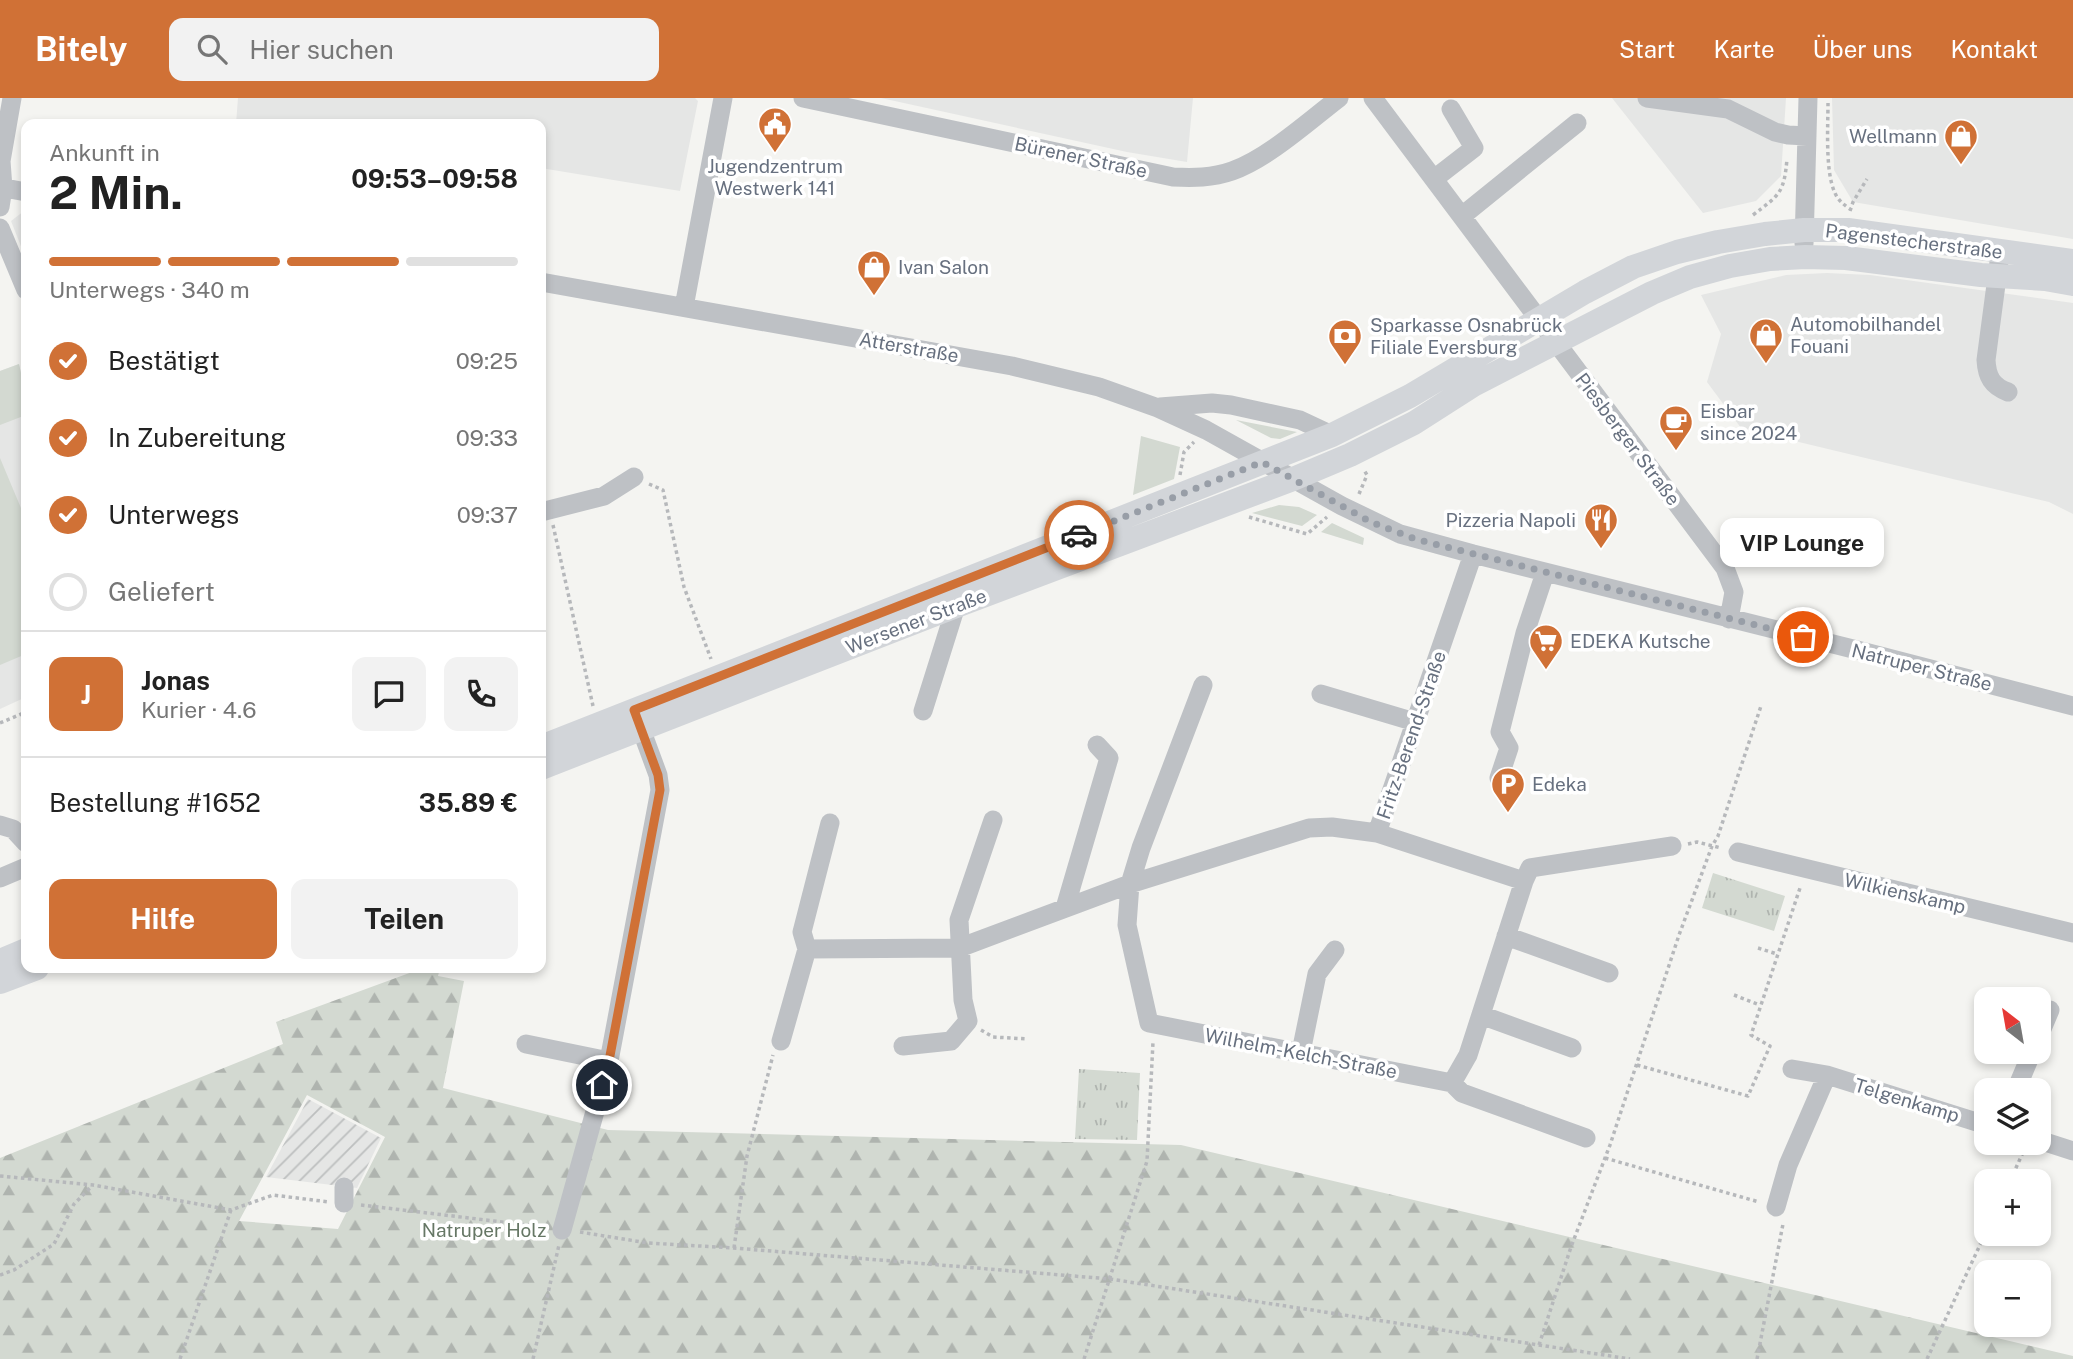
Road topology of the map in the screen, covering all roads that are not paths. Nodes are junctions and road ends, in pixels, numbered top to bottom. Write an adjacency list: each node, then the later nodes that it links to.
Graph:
1 (12, 98): 13 (street)
2 (723, 98): 26 (street)
3 (803, 98): 4 (street, Bürener Straße)
4 (1339, 98)
5 (1373, 98): 11 (street, Piesberger Straße)
6 (1647, 98): 10 (street)
7 (1808, 98): 10 (street)
8 (1451, 109): 11 (street)
9 (1577, 123): 14 (street)
10 (1798, 136): 16 (street)
11 (1434, 179): 14 (street, Piesberger Straße)
12 (21, 192): 13 (street)
13 (1, 194)
14 (1462, 216): 27 (street, Piesberger Straße)
15 (0, 228): 23 (street)
16 (1804, 230): 17 (main road, Pagenstecherstraße); 19 (street); 27 (main road, Pagenstecherstraße)
17 (1927, 241): 18 (main road, Pagenstecherstraße); 21 (street)
18 (2001, 251): 20 (main road, Pagenstecherstraße); 22 (street)
19 (1805, 257): 21 (main road, Pagenstecherstraße); 28 (main road, Pagenstecherstraße)
20 (2073, 261)
21 (1923, 267): 22 (main road, Pagenstecherstraße)
22 (1997, 276): 25 (main road, Pagenstecherstraße); 29 (street)
23 (21, 278)
24 (546, 283): 26 (street, Atterstraße)
25 (2073, 284)
26 (684, 307): 30 (street, Atterstraße)
27 (1539, 319): 28 (street, Piesberger Straße); 31 (main road, Pagenstecherstraße)
28 (1556, 342): 34 (main road, Pagenstecherstraße); 39 (street, Piesberger Straße)
29 (2008, 392)
30 (1158, 408): 31 (street); 32 (street, Atterstraße)
31 (1332, 435): 32 (main road, Pagenstecherstraße)
32 (1262, 462): 34 (street, Atterstraße); 44 (main road, Wersener Straße)
33 (634, 477): 35 (street)
34 (1293, 479): 36 (street, Natruper Straße); 38 (main road, Wersener Straße)
35 (546, 511)
36 (1473, 554): 37 (street, Natruper Straße); 45 (street, Fritz-Berend-Straße)
37 (1545, 573): 39 (street, Natruper Straße); 49 (street)
38 (956, 606): 43 (street); 44 (main road, Wersener Straße)
39 (1729, 620): 42 (street, Natruper Straße)
40 (1203, 685): 60 (street)
41 (1321, 694): 45 (street)
42 (2073, 706)
43 (923, 711)
44 (637, 719): 46 (main road, Wersener Straße); 48 (main road, Wersener Straße); 78 (street)
45 (1415, 722): 53 (street, Fritz-Berend-Straße)
46 (546, 745)
47 (1097, 745): 61 (street)
48 (546, 765)
49 (1499, 778)
50 (993, 820): 64 (street)
51 (830, 823): 65 (street)
52 (0, 825): 54 (street)
53 (1377, 833): 59 (street); 60 (street, Fritz-Berend-Straße)
54 (21, 838)
55 (1672, 846): 59 (street)
56 (1738, 852): 62 (street, Wilkienskamp)
57 (21, 869): 58 (street)
58 (0, 878)
59 (1524, 881): 63 (street)
60 (1130, 884): 61 (street, Fritz-Berend-Straße); 77 (street, Wilhelm-Kelch-Straße)
61 (1065, 908): 64 (street, Fritz-Berend-Straße)
62 (2073, 933)
63 (1506, 936): 70 (street); 72 (street)
64 (959, 948): 65 (street, Fritz-Berend-Straße); 75 (street)
65 (807, 949): 73 (street)
66 (1335, 950): 77 (street)
67 (21, 952): 68 (main road)
68 (0, 961)
69 (24, 973): 71 (main road)
70 (1609, 974)
71 (0, 982)
72 (1481, 1015): 76 (street); 81 (street)
73 (781, 1041)
74 (526, 1044): 78 (street)
75 (903, 1046)
76 (1572, 1048)
77 (1301, 1052): 81 (street, Wilhelm-Kelch-Straße)
78 (609, 1061): 87 (street)
79 (1792, 1069): 80 (street, Telgenkamp)
80 (1827, 1075): 82 (street, Telgenkamp); 86 (street)
81 (1452, 1083): 83 (street, Wilhelm-Kelch-Straße)
82 (1974, 1121)
83 (1586, 1138)
84 (2051, 1144): 85 (street)
85 (2073, 1151)
86 (1776, 1207)
87 (562, 1230)

